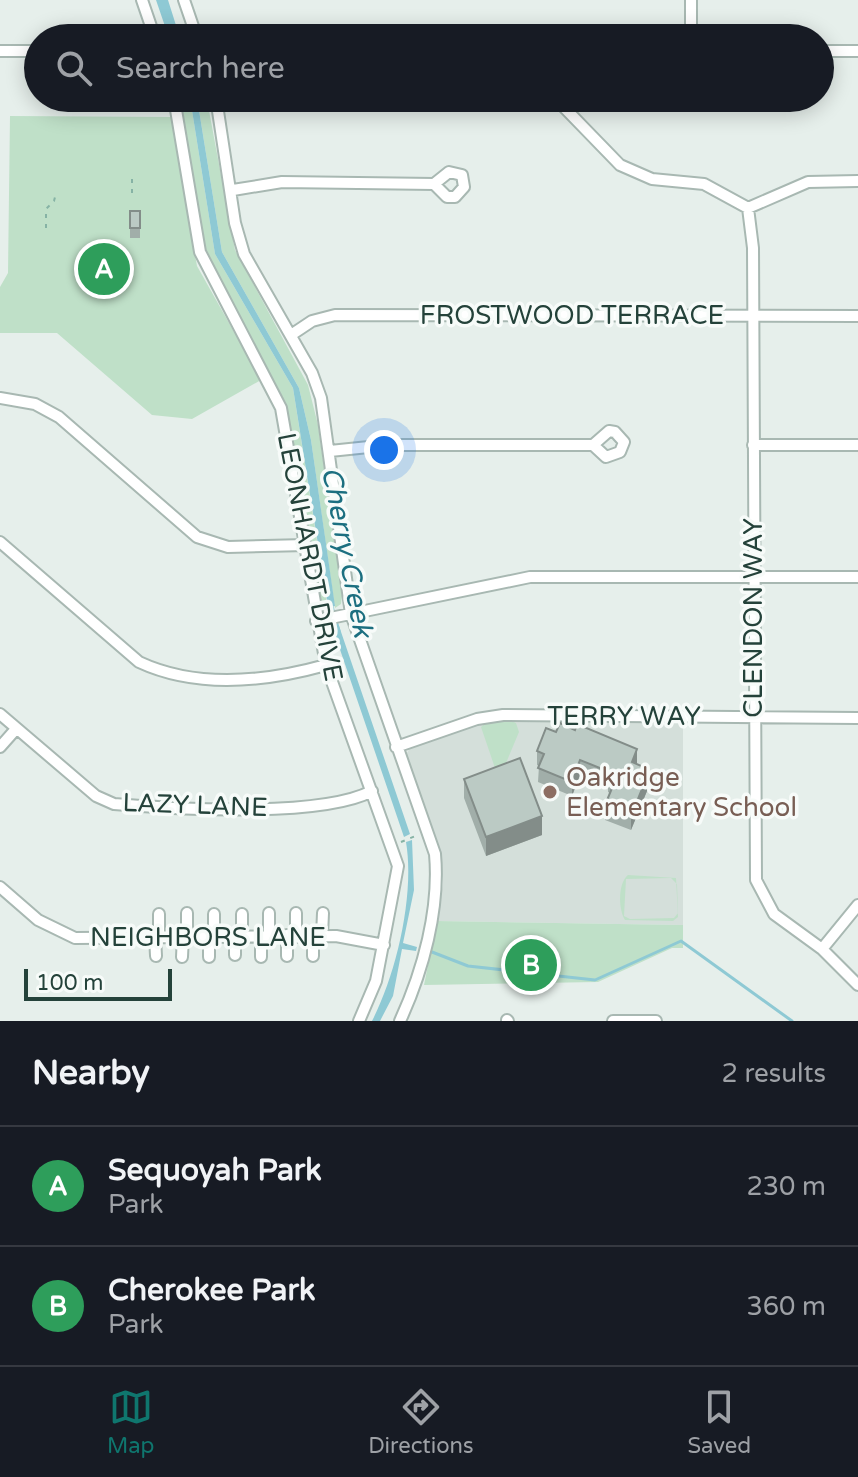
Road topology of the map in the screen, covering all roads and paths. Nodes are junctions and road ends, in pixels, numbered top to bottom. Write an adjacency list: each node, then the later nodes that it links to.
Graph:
1 (142, 0): 4 (street)
2 (184, 0): 5 (street)
3 (691, 0): 6 (street)
4 (150, 24)
5 (192, 24)
6 (691, 24)
7 (0, 51): 8 (street)
8 (24, 51)
9 (834, 51): 10 (street)
10 (858, 51)
11 (176, 112): 31 (street, LEONHARDT DRIVE)
12 (219, 112): 17 (street, LEONHARDT DRIVE)
13 (570, 112): 20 (street)
14 (132, 179): 19 (path)
15 (858, 181): 20 (street)
16 (434, 184): 17 (street)
17 (233, 190): 24 (street, LEONHARDT DRIVE)
18 (56, 193): 21 (path)
19 (132, 193)
20 (748, 208): 22 (street, CLENDON WAY)
21 (46, 228)
22 (751, 316): 23 (street, FROSTWOOD TERRACE); 24 (street, FROSTWOOD TERRACE); 27 (street, CLENDON WAY)
23 (858, 316)
24 (291, 335): 29 (street, LEONHARDT DRIVE)
25 (0, 398): 31 (street)
26 (593, 445): 29 (street)
27 (753, 445): 28 (street); 32 (street, CLENDON WAY)
28 (858, 445)
29 (330, 451): 34 (street, LEONHARDT DRIVE)
30 (0, 542): 36 (street)
31 (306, 545): 35 (street, LEONHARDT DRIVE)
32 (753, 576): 33 (street); 34 (street); 38 (street, CLENDON WAY)
33 (858, 577)
34 (346, 615): 35 (street); 42 (street, LEONHARDT DRIVE)
35 (322, 620): 36 (street, LEONHARDT DRIVE)
36 (326, 665): 43 (street, LEONHARDT DRIVE)
37 (0, 714): 40 (street, LAZY LANE)
38 (753, 717): 39 (street, TERRY WAY); 42 (street, TERRY WAY); 63 (street, CLENDON WAY)
39 (858, 718)
40 (16, 729): 41 (street); 43 (street, LAZY LANE)
41 (0, 747)
42 (396, 747): 44 (street, LEONHARDT DRIVE)
43 (372, 791): 45 (street, LEONHARDT DRIVE)
44 (427, 831): 45 (path); 73 (street, LEONHARDT DRIVE)
45 (393, 846): 62 (street, LEONHARDT DRIVE)
46 (0, 887): 56 (street, NEIGHBORS LANE)
47 (858, 905): 63 (street)
48 (187, 913): 57 (street)
49 (269, 913): 60 (street)
50 (296, 913): 55 (street)
51 (323, 913): 61 (street)
52 (159, 914): 56 (street)
53 (214, 914): 58 (street)
54 (242, 914): 59 (street)
55 (292, 935): 60 (street, NEIGHBORS LANE); 61 (street, NEIGHBORS LANE); 66 (street)
56 (157, 936): 57 (street, NEIGHBORS LANE); 65 (street)
57 (185, 936): 58 (street, NEIGHBORS LANE); 68 (street)
58 (211, 936): 59 (street, NEIGHBORS LANE); 69 (street)
59 (238, 936): 60 (street, NEIGHBORS LANE); 64 (street)
60 (265, 936): 70 (street)
61 (318, 936): 62 (street, NEIGHBORS LANE); 67 (street)
62 (384, 945): 72 (street, LEONHARDT DRIVE)
63 (822, 949): 71 (street, CLENDON WAY)
64 (235, 955)
65 (156, 956)
66 (287, 956)
67 (313, 956)
68 (182, 957)
69 (209, 957)
70 (261, 957)
71 (858, 985)
72 (359, 1021)
73 (400, 1021)
74 (613, 1021): 75 (street)
75 (656, 1021)

